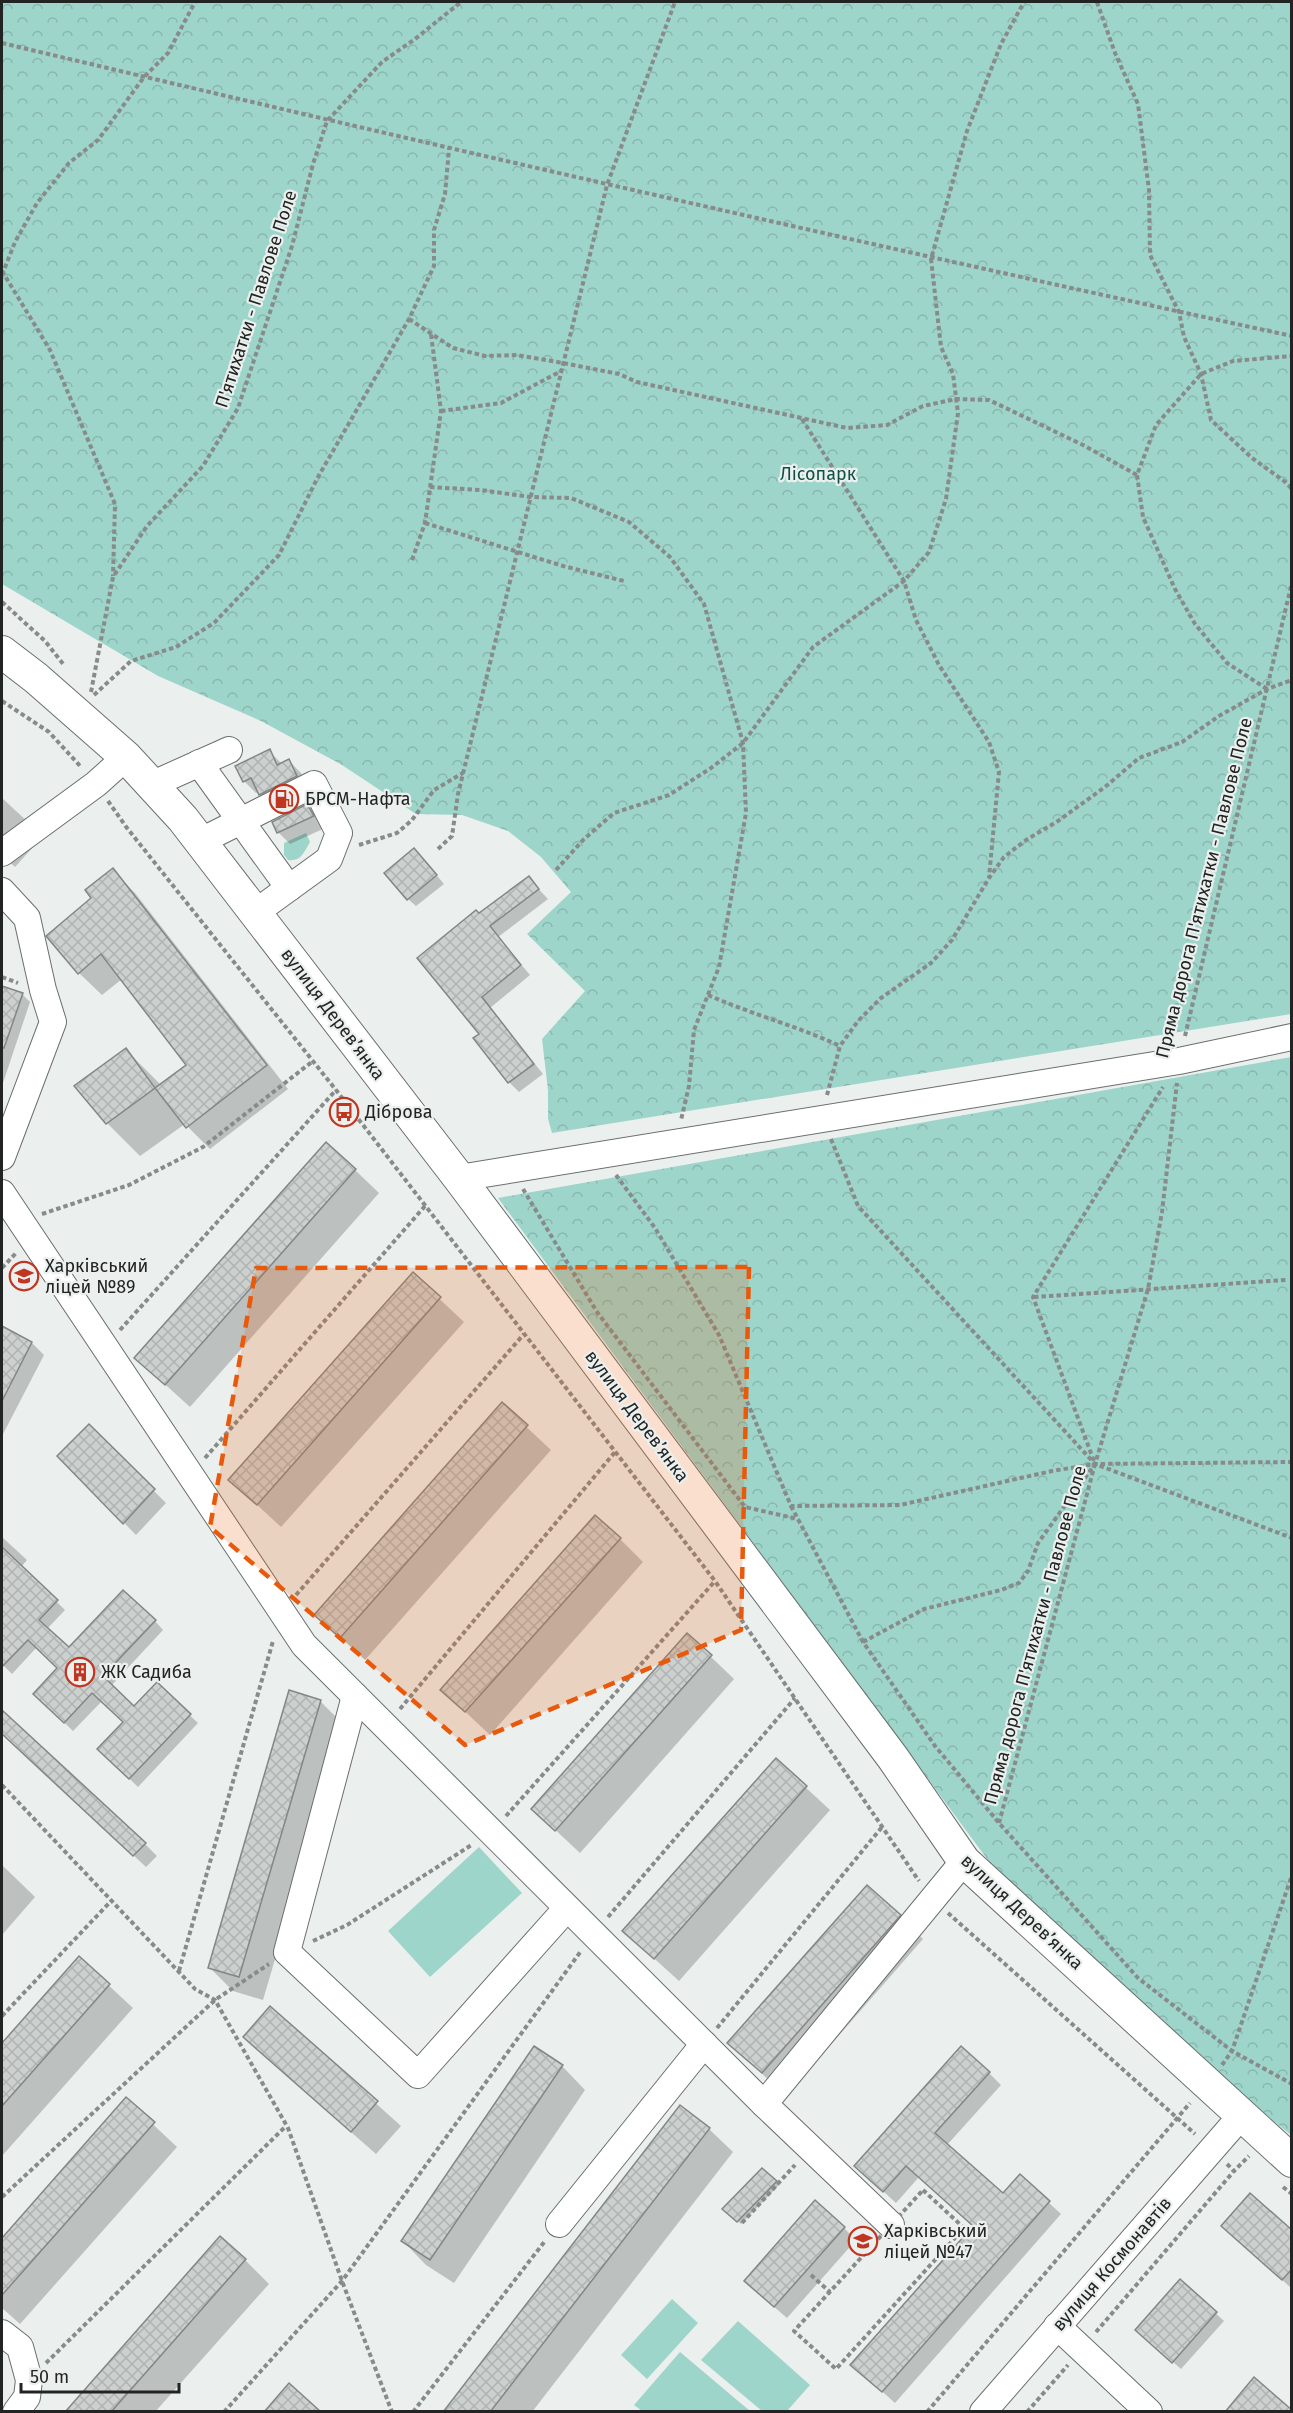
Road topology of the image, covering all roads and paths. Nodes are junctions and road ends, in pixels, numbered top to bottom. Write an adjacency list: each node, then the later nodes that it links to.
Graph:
1 (195, 2): 7 (path)
2 (461, 2): 8 (path, П'ятихатки - Павлове Поле)
3 (675, 2): 10 (path)
4 (1024, 2): 11 (path)
5 (1097, 2): 13 (path)
6 (2, 43): 7 (path)
7 (144, 77): 8 (path); 12 (path)
8 (327, 121): 9 (path); 31 (path, П'ятихатки - Павлове Поле)
9 (449, 149): 10 (path); 14 (path)
10 (607, 185): 11 (path); 18 (path)
11 (931, 259): 13 (path); 21 (path)
12 (2, 273): 31 (path)
13 (1179, 312): 16 (path); 20 (path)
14 (409, 319): 15 (path); 41 (path)
15 (431, 333): 18 (path); 22 (path)
16 (1292, 336)
17 (1292, 356): 20 (path)
18 (563, 363): 19 (path); 23 (path)
19 (561, 370): 22 (path); 27 (path)
20 (1201, 374): 24 (path); 26 (path)
21 (956, 399): 23 (path); 24 (path); 33 (path)
22 (441, 411): 25 (path)
23 (801, 418): 33 (path)
24 (1137, 476): 39 (path)
25 (430, 487): 27 (path); 28 (path)
26 (1292, 489)
27 (530, 497): 29 (path); 43 (path)
28 (425, 523): 29 (path); 30 (path)
29 (517, 551): 32 (path); 47 (path)
30 (412, 560)
31 (113, 577): 41 (path, П'ятихатки - Павлове Поле)
32 (624, 581)
33 (904, 581): 43 (path); 56 (path)
34 (1292, 582): 39 (path, Пряма дорога П'ятихатки - Павлове Поле)
35 (2, 602): 37 (path)
36 (2, 652): 45 (main road, вулиця Дерев’янка)
37 (70, 674)
38 (1292, 680): 39 (path)
39 (1266, 689): 56 (path); 64 (path, Пряма дорога П'ятихатки - Павлове Поле)
40 (83, 691): 41 (path)
41 (90, 699)
42 (2, 701): 48 (path)
43 (743, 743): 55 (path); 60 (path)
44 (229, 750): 46 (street)
45 (126, 757): 48 (street); 49 (main road, вулиця Дерев’янка)
46 (199, 763): 49 (street); 50 (street)
47 (463, 773): 52 (path); 54 (path)
48 (96, 784): 53 (street); 63 (path)
49 (151, 785): 51 (main road, вулиця Дерев’янка)
50 (240, 822): 51 (street); 54 (street); 57 (street)
51 (201, 841): 59 (main road, вулиця Дерев’янка)
52 (438, 849)
53 (2, 853)
54 (329, 859): 57 (street)
55 (556, 870)
56 (989, 878): 62 (path)
57 (289, 888): 59 (street)
58 (2, 891): 69 (street)
59 (256, 912): 71 (main road, вулиця Дерев’янка)
60 (708, 995): 62 (path); 67 (path)
61 (1292, 1037): 64 (street)
62 (840, 1046): 66 (path)
63 (313, 1061): 65 (path); 74 (path)
64 (1179, 1061): 66 (street); 76 (path); 77 (path, Пряма дорога П'ятихатки - Павлове Поле)
65 (336, 1090): 73 (path); 79 (path)
66 (822, 1118): 67 (street); 82 (path)
67 (675, 1144): 68 (street)
68 (600, 1156): 70 (street); 84 (path)
69 (2, 1157)
70 (511, 1169): 71 (street); 85 (path)
71 (459, 1178): 95 (main road, вулиця Дерев’янка)
72 (2, 1193): 74 (street)
73 (425, 1206): 78 (path); 83 (path)
74 (20, 1221): 79 (street)
75 (1286, 1280): 76 (path)
76 (1148, 1289): 77 (path); 82 (path)
77 (1034, 1297): 82 (path, Пряма дорога П'ятихатки - Павлове Поле)
78 (524, 1334): 80 (path); 87 (path)
79 (105, 1347): 83 (street)
80 (615, 1452): 90 (path); 91 (path)
81 (1292, 1462): 82 (path)
82 (1095, 1464): 84 (path); 86 (path); 88 (path); 93 (path, Пряма дорога П'ятихатки - Павлове Поле)
83 (190, 1475): 87 (street)
84 (791, 1506): 85 (path)
85 (798, 1520): 88 (path)
86 (1292, 1538)
87 (281, 1611): 89 (street); 101 (path)
88 (863, 1642): 93 (path)
89 (356, 1696): 91 (street); 99 (street)
90 (795, 1698): 94 (path); 100 (path)
91 (386, 1726): 99 (street)
92 (2, 1785): 97 (path)
93 (999, 1823): 105 (path)
94 (882, 1827): 98 (path); 104 (path)
95 (964, 1861): 98 (street); 109 (main road, вулиця Дерев’янка)
96 (1292, 1875): 105 (path)
97 (111, 1900): 101 (path); 103 (path)
98 (932, 1900): 108 (street); 129 (path)
99 (567, 1908): 100 (street)
100 (594, 1934): 104 (street); 119 (path)
101 (179, 1972): 102 (path)
102 (215, 2000): 110 (path); 114 (path)
103 (2, 2016)
104 (704, 2044): 108 (street); 116 (street)
105 (1232, 2051): 106 (path); 107 (path)
106 (1216, 2073)
107 (1292, 2084)
108 (764, 2104): 111 (street)
109 (1241, 2116): 112 (main road, вулиця Дерев’янка); 121 (street, вулиця Космонавтів)
110 (286, 2126): 119 (path); 124 (path)
111 (810, 2149): 115 (path); 117 (street)
112 (1292, 2161)
113 (1234, 2171): 123 (path)
114 (2, 2197)
115 (742, 2223)
116 (559, 2224): 128 (path)
117 (891, 2225): 120 (path); 120 (path)
118 (812, 2275): 120 (path)
119 (342, 2281): 126 (path); 127 (path)
120 (830, 2292)
121 (1057, 2326): 123 (street); 130 (street, вулиця Космонавтів)
122 (2, 2332): 124 (street)
123 (1081, 2350): 131 (path); 132 (street)
124 (28, 2380): 125 (street)
125 (16, 2412)
126 (224, 2412)
127 (392, 2412)
128 (413, 2412)
129 (927, 2412)
130 (983, 2412)
131 (1027, 2412)
132 (1149, 2412)

